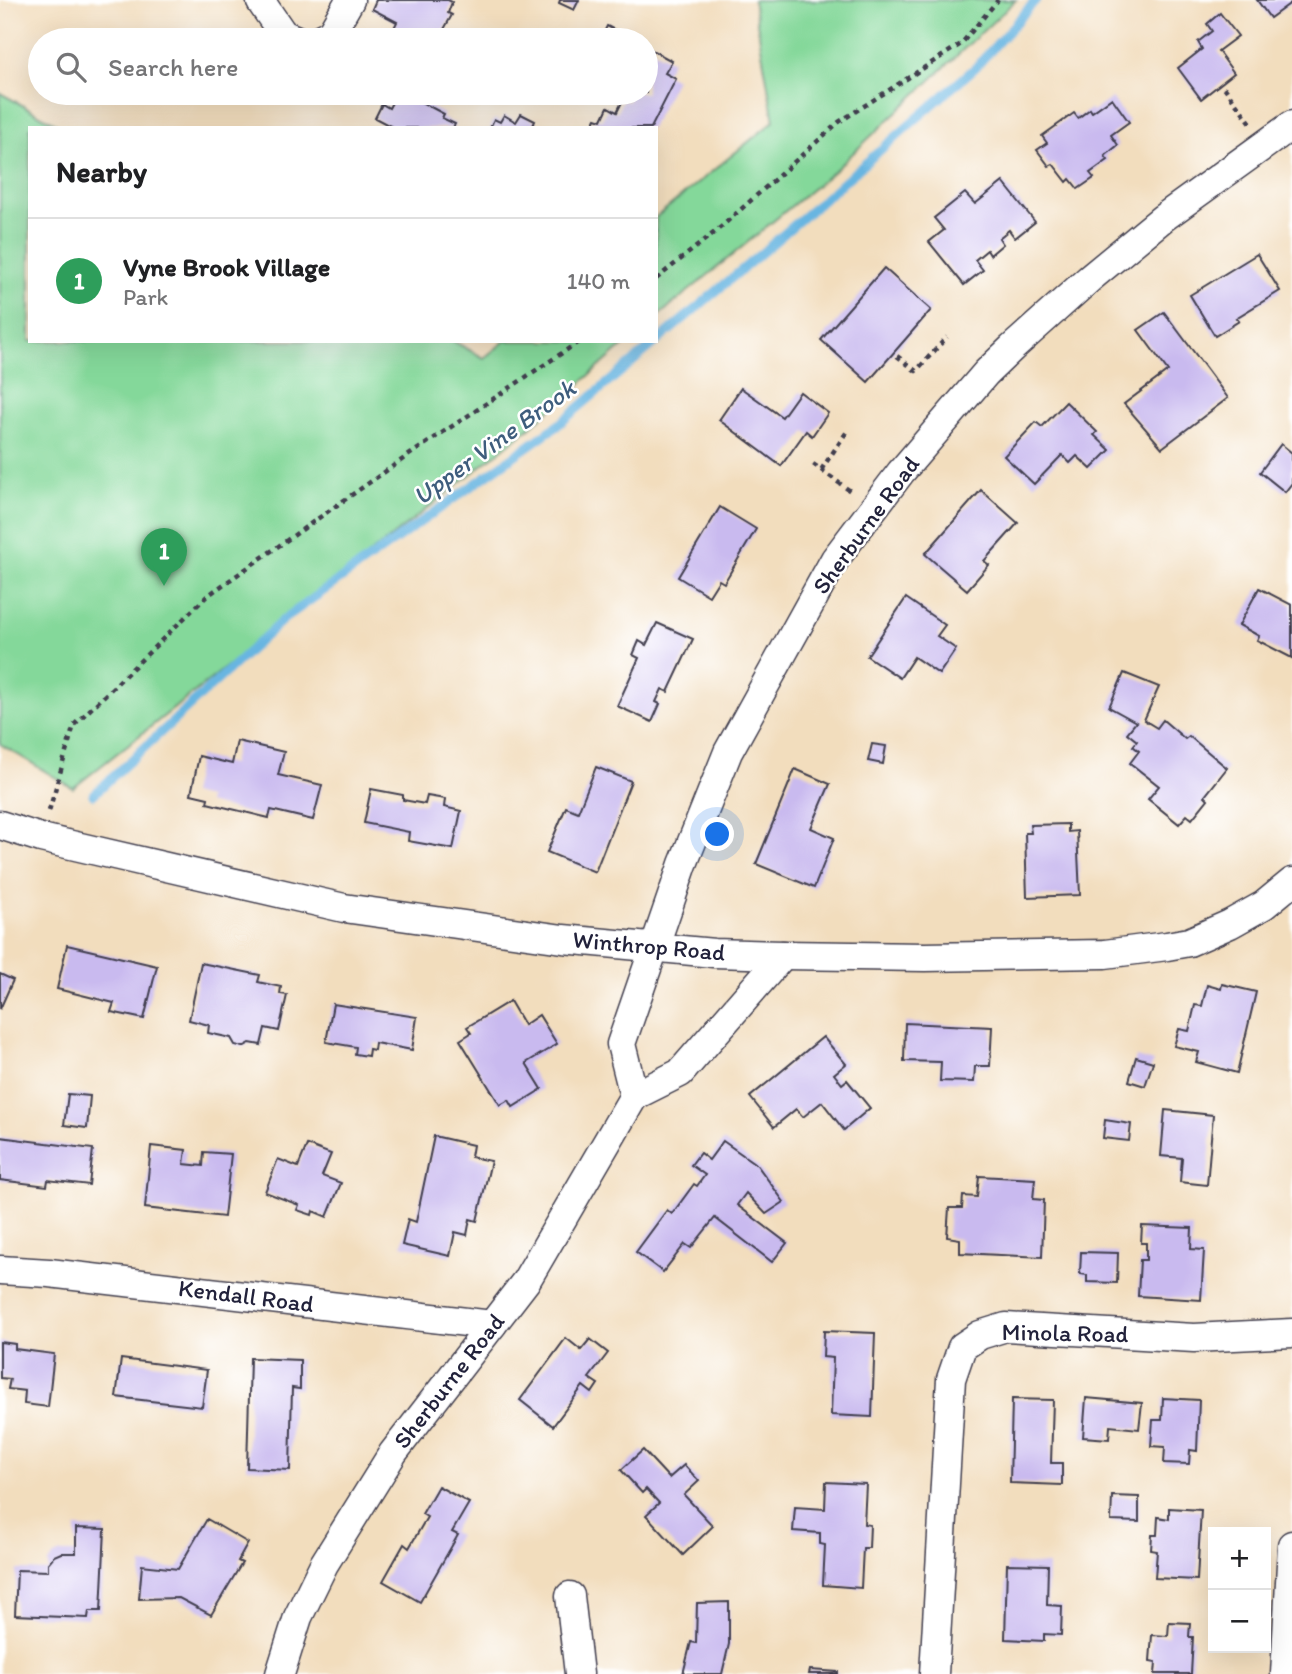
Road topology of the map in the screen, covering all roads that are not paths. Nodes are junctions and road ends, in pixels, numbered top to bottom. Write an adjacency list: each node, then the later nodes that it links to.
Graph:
1 (262, 0): 3 (street)
2 (350, 0): 4 (street)
3 (279, 28)
4 (334, 28)
5 (1292, 125): 8 (street, Sherburne Road)
6 (0, 825): 8 (street, Winthrop Road)
7 (1292, 882): 9 (street, Winthrop Road)
8 (654, 948): 9 (street, Winthrop Road); 10 (street, Sherburne Road)
9 (783, 955): 10 (street)
10 (634, 1096): 12 (street, Sherburne Road)
11 (0, 1270): 12 (street, Kendall Road)
12 (492, 1325): 16 (street, Sherburne Road)
13 (1292, 1333): 18 (street, Minola Road)
14 (1292, 1545): 19 (street)
15 (570, 1596): 17 (street)
16 (280, 1674)
17 (579, 1674)
18 (934, 1674)
19 (1285, 1674)

